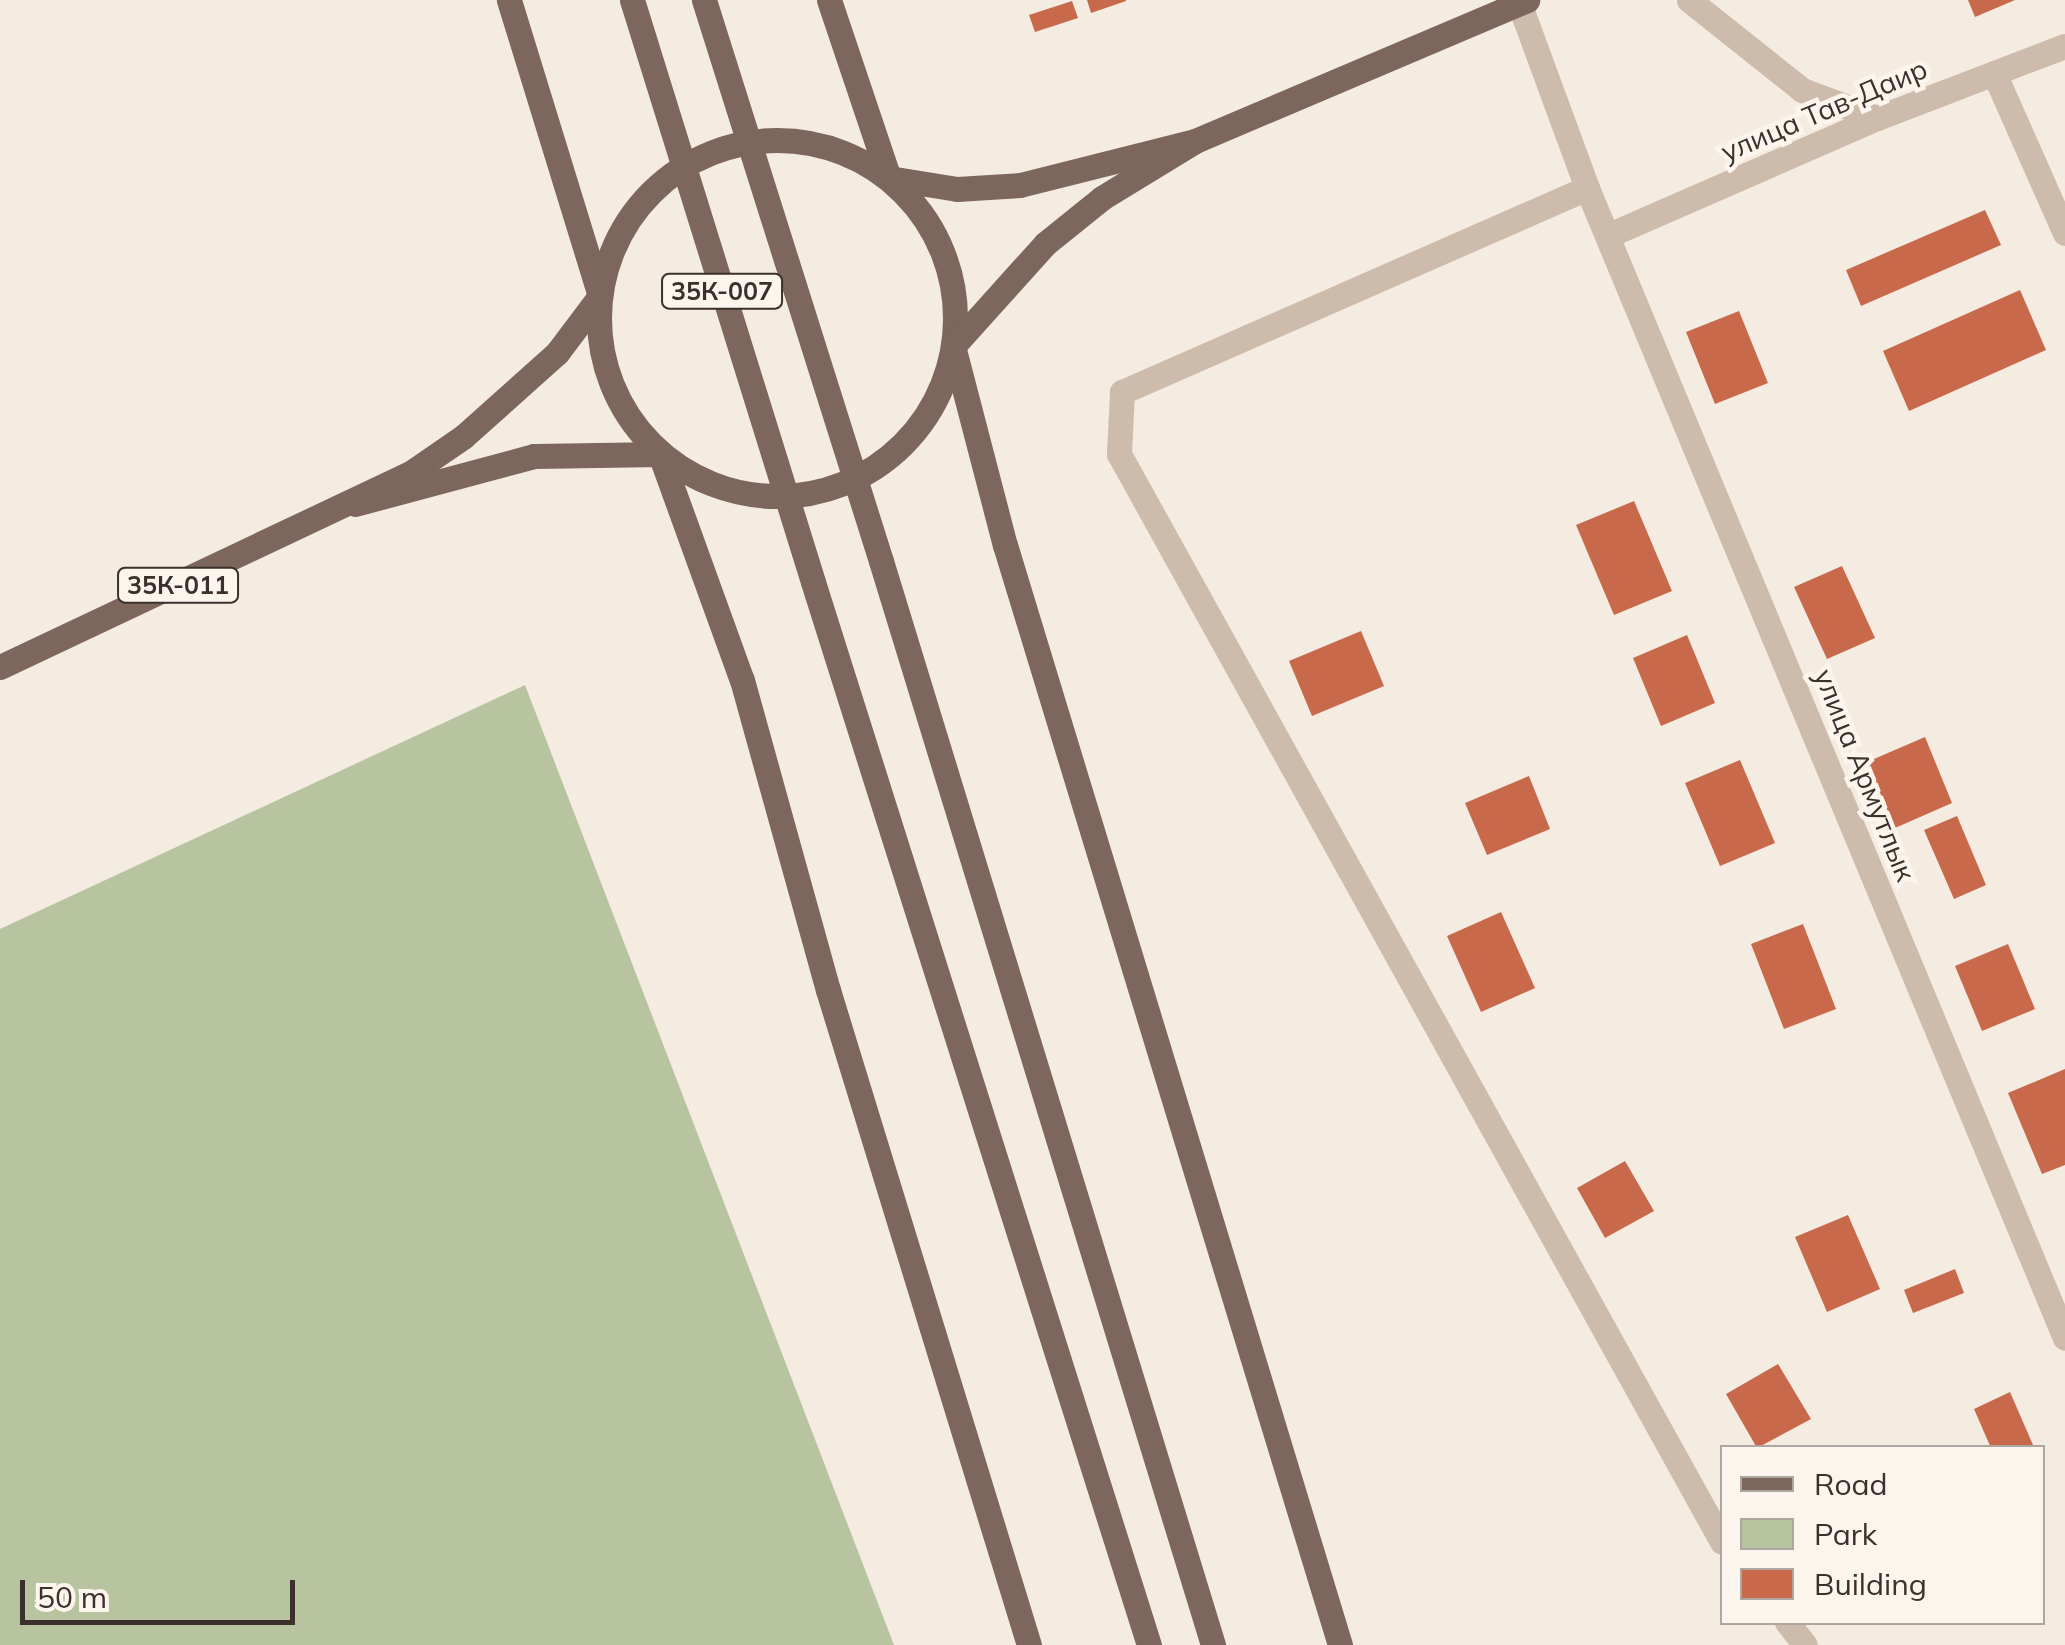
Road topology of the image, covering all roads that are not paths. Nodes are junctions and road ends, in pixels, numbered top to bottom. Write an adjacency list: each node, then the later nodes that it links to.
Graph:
1 (510, 0): 15 (main road)
2 (632, 0): 24 (main road, 35К-007, bridge)
3 (704, 0): 25 (main road, 35К-007, bridge)
4 (829, 0): 11 (main road)
5 (1688, 0): 9 (street)
6 (1523, 2): 10 (main road); 12 (street, улица Армутлык)
7 (2065, 46): 8 (street, улица Тав-Даир)
8 (1994, 73): 9 (street, улица Тав-Даир); 13 (street)
9 (1876, 118): 14 (street, улица Тав-Даир)
10 (1195, 141): 11 (main road); 16 (main road)
11 (889, 178): 15 (main road); 16 (main road)
12 (1586, 188): 14 (street, улица Армутлык); 21 (street)
13 (2065, 233)
14 (1609, 235): 20 (street, улица Армутлык)
15 (600, 296): 17 (main road); 18 (main road)
16 (953, 346): 17 (main road); 26 (main road)
17 (660, 454): 18 (main road, 35К-011); 23 (main road)
18 (355, 504): 19 (main road, 35К-011)
19 (0, 667)
20 (2065, 1338)
21 (1720, 1538)
22 (1789, 1625): 27 (street)
23 (1029, 1645)
24 (1149, 1645)
25 (1213, 1645)
26 (1340, 1645)
27 (1805, 1645)

